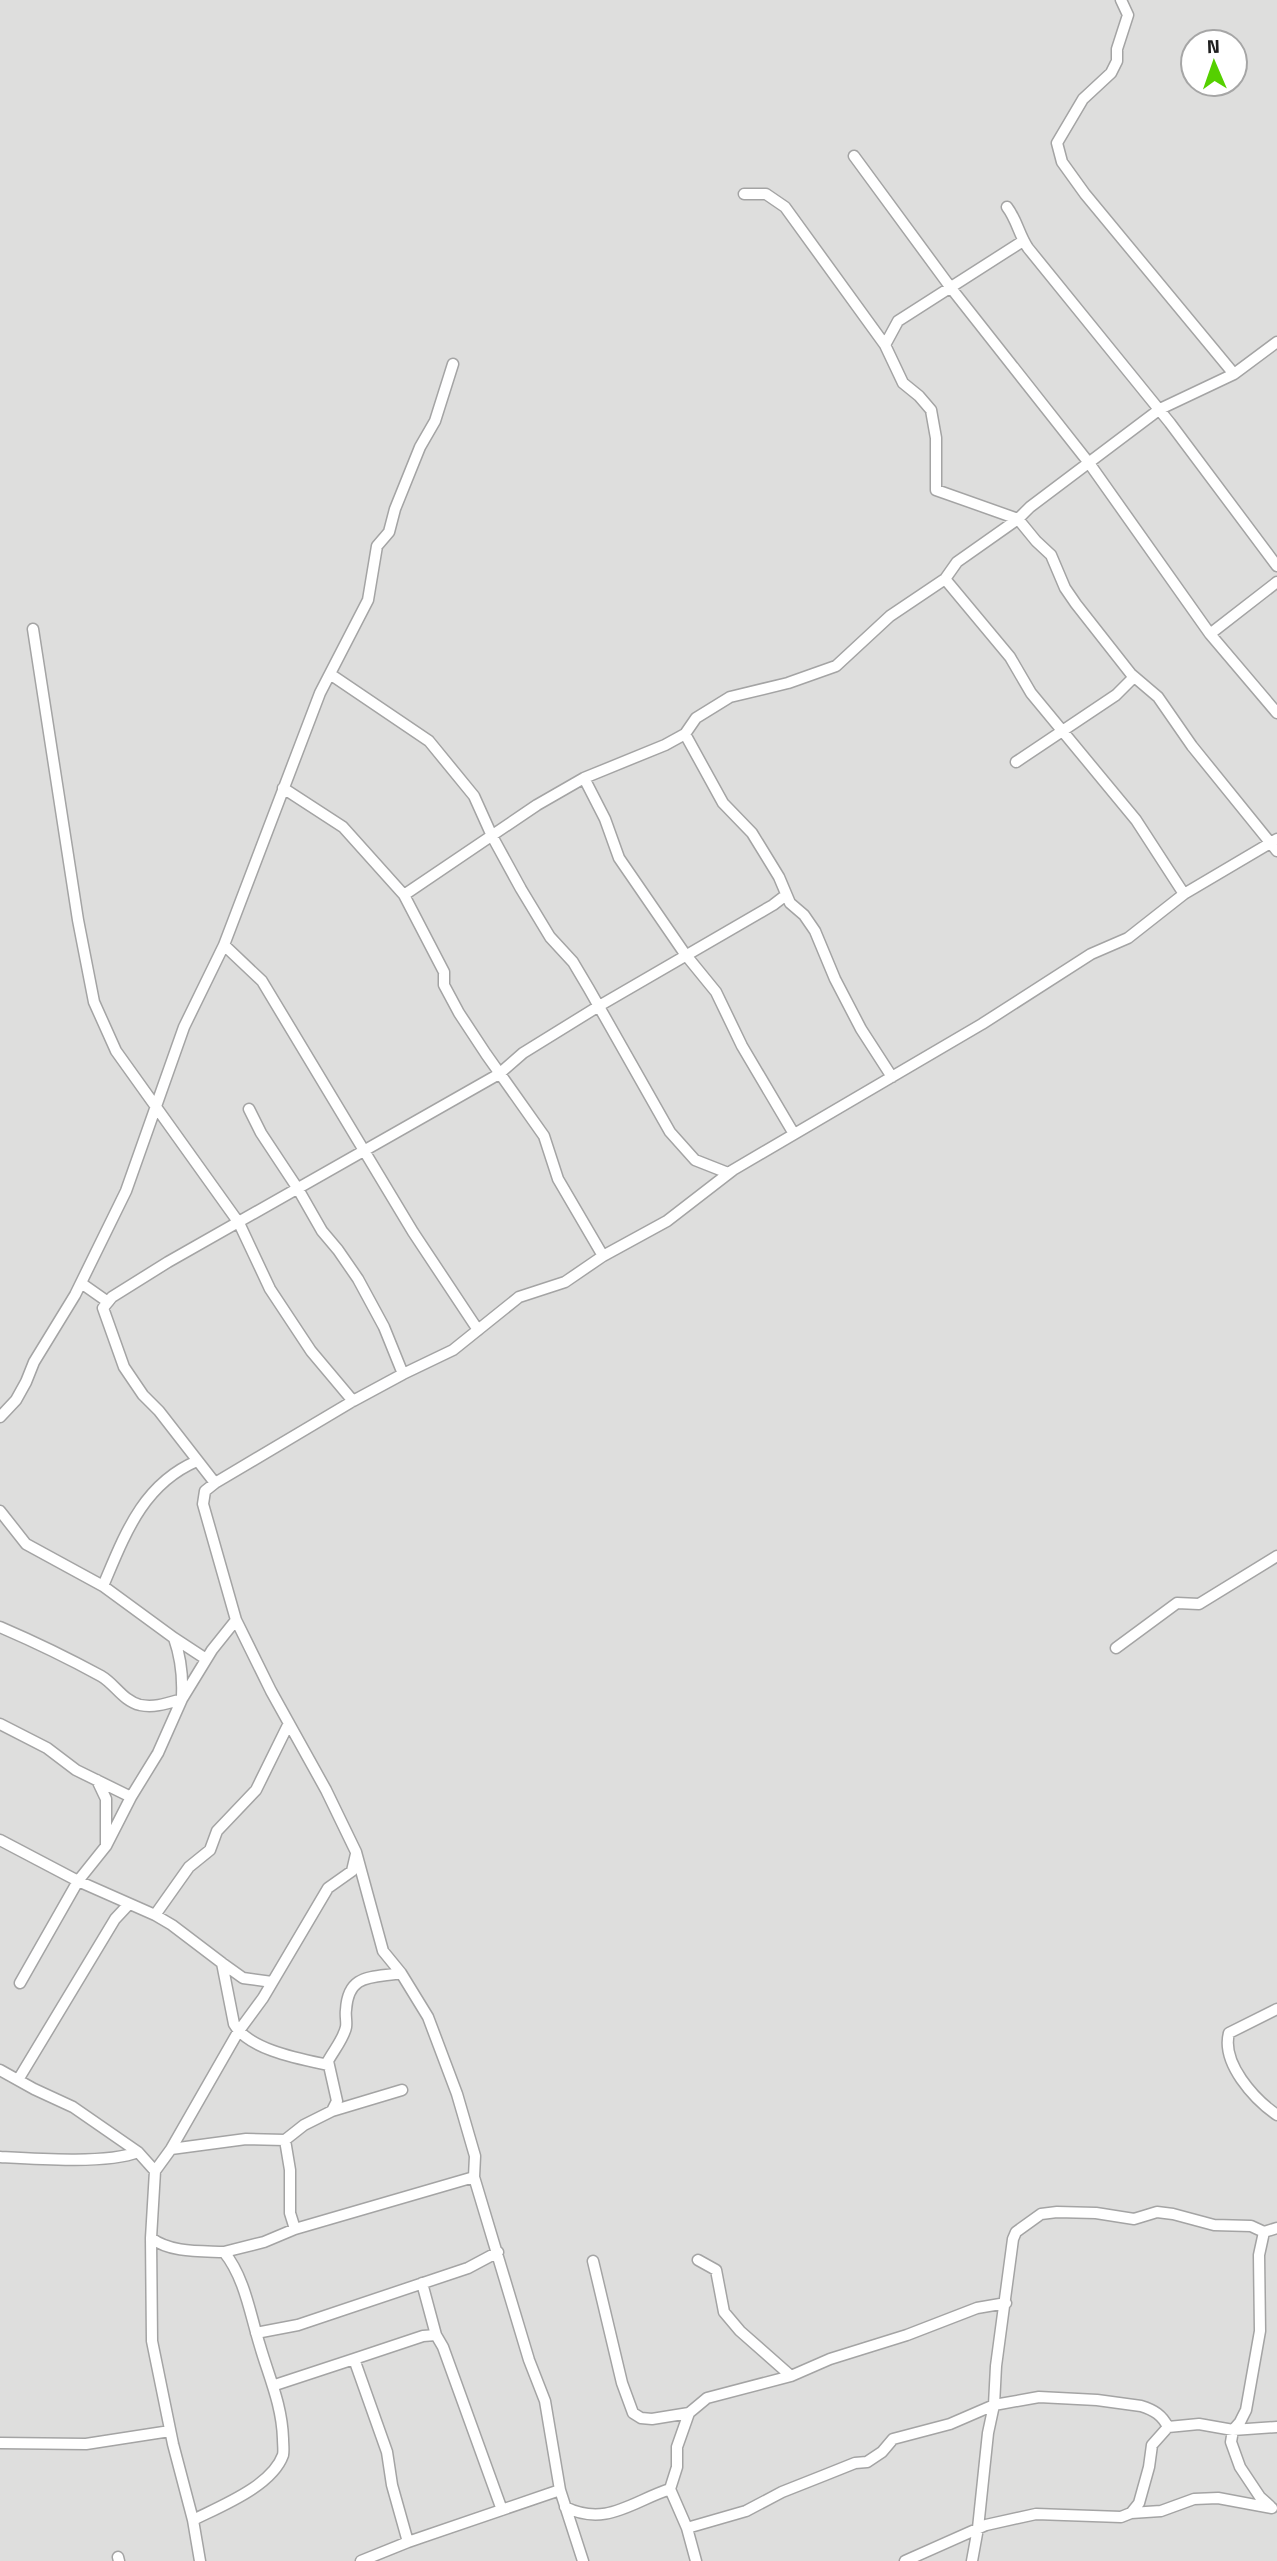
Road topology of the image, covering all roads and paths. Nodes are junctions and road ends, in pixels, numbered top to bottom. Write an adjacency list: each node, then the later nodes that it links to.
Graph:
1 (1121, 0): 10 (street)
2 (854, 156): 6 (street)
3 (744, 194): 8 (street)
4 (1007, 208): 5 (street)
5 (1023, 241): 6 (street); 11 (street)
6 (951, 288): 8 (street); 12 (street)
7 (1277, 342): 10 (street)
8 (885, 345): 13 (street)
9 (453, 364): 19 (street)
10 (1234, 374): 11 (street)
11 (1160, 409): 12 (street); 14 (street)
12 (1089, 463): 13 (street); 18 (street)
13 (1018, 519): 15 (street); 20 (street)
14 (1277, 566)
15 (945, 579): 22 (street); 23 (street)
16 (1277, 582): 18 (street)
17 (33, 629): 37 (street)
18 (1210, 634): 21 (street)
19 (330, 674): 26 (street); 27 (street)
20 (1134, 677): 22 (street); 28 (street)
21 (1277, 713)
22 (1063, 732): 24 (street); 29 (street)
23 (685, 734): 25 (street); 31 (street)
24 (1016, 762)
25 (584, 778): 27 (street); 33 (street)
26 (283, 788): 30 (street); 32 (street)
27 (492, 836): 30 (street); 34 (street)
28 (1275, 844): 29 (street)
29 (1184, 894): 36 (street)
30 (404, 895): 35 (street)
31 (786, 895): 33 (street); 36 (street)
32 (224, 945): 37 (street); 40 (street)
33 (685, 954): 34 (street); 39 (street)
34 (599, 1006): 35 (street); 41 (street)
35 (499, 1074): 40 (street); 44 (street)
36 (891, 1077): 39 (street)
37 (156, 1105): 43 (street); 45 (street)
38 (248, 1109): 42 (street)
39 (794, 1134): 41 (street)
40 (364, 1151): 42 (street); 47 (street)
41 (728, 1173): 44 (street)
42 (298, 1189): 43 (street); 48 (street)
43 (239, 1223): 46 (street); 49 (street)
44 (603, 1256): 47 (street)
45 (81, 1283): 46 (street); 50 (street)
46 (108, 1302): 51 (street)
47 (478, 1330): 48 (street)
48 (403, 1374): 49 (street)
49 (353, 1401): 52 (street)
50 (0, 1417)
51 (197, 1461): 52 (street); 55 (street)
52 (215, 1483): 56 (street)
53 (0, 1511): 55 (street)
54 (1277, 1556): 59 (street)
55 (103, 1586): 58 (street)
56 (236, 1620): 60 (street); 62 (street)
57 (0, 1627): 61 (street)
58 (174, 1638): 60 (street); 61 (street)
59 (1116, 1648)
60 (206, 1659): 61 (street)
61 (182, 1699): 65 (street)
62 (289, 1723): 68 (street); 71 (street)
63 (0, 1724): 64 (street)
64 (97, 1780): 65 (street); 67 (street)
65 (131, 1797): 67 (street)
66 (0, 1840): 69 (street)
67 (106, 1846): 69 (street)
68 (356, 1852): 73 (street); 74 (street)
69 (78, 1881): 70 (street); 75 (street)
70 (129, 1904): 71 (street); 80 (street)
71 (155, 1915): 72 (street)
72 (222, 1963): 74 (street); 77 (street)
73 (401, 1973): 78 (street); 89 (street)
74 (272, 1982): 77 (street)
75 (20, 1983)
76 (1277, 2009): 83 (street)
77 (238, 2032): 78 (street); 85 (street)
78 (328, 2065): 82 (street)
79 (0, 2070): 80 (street)
80 (18, 2080): 86 (street)
81 (402, 2090): 82 (street)
82 (332, 2110): 84 (street)
83 (1277, 2115)
84 (285, 2140): 85 (street); 91 (street)
85 (171, 2149): 88 (street)
86 (138, 2152): 87 (street); 88 (street)
87 (0, 2157)
88 (155, 2171): 93 (street)
89 (474, 2177): 91 (street); 95 (street)
90 (1277, 2228): 92 (street)
91 (295, 2229): 94 (street)
92 (1264, 2232): 99 (street); 109 (street)
93 (151, 2238): 94 (street); 110 (street)
94 (224, 2252): 100 (street)
95 (498, 2252): 98 (street); 113 (street)
96 (593, 2260): 106 (street)
97 (698, 2260): 103 (street)
98 (422, 2283): 100 (street); 101 (street)
99 (1006, 2303): 103 (street); 105 (street)
100 (256, 2333): 104 (street)
101 (436, 2335): 102 (street); 115 (street)
102 (354, 2359): 104 (street); 121 (street)
103 (791, 2376): 106 (street)
104 (275, 2385): 118 (street)
105 (994, 2404): 107 (street); 119 (street); 120 (street)
106 (688, 2413): 112 (street)
107 (1168, 2427): 109 (street); 117 (street)
108 (1277, 2427): 109 (street)
109 (1233, 2430): 116 (street)
110 (170, 2431): 111 (street); 118 (street)
111 (0, 2443)
112 (670, 2489): 114 (street); 119 (street)
113 (559, 2490): 114 (street); 115 (street)
114 (565, 2507): 124 (street)
115 (502, 2510): 121 (street)
116 (1275, 2510): 117 (street)
117 (1131, 2513): 120 (street)
118 (194, 2520): 122 (street)
119 (687, 2528): 125 (street)
120 (978, 2528): 126 (street); 127 (street)
121 (408, 2542): 123 (street)
122 (200, 2561)
123 (361, 2561)
124 (583, 2561)
125 (696, 2561)
126 (905, 2561)
127 (972, 2561)

